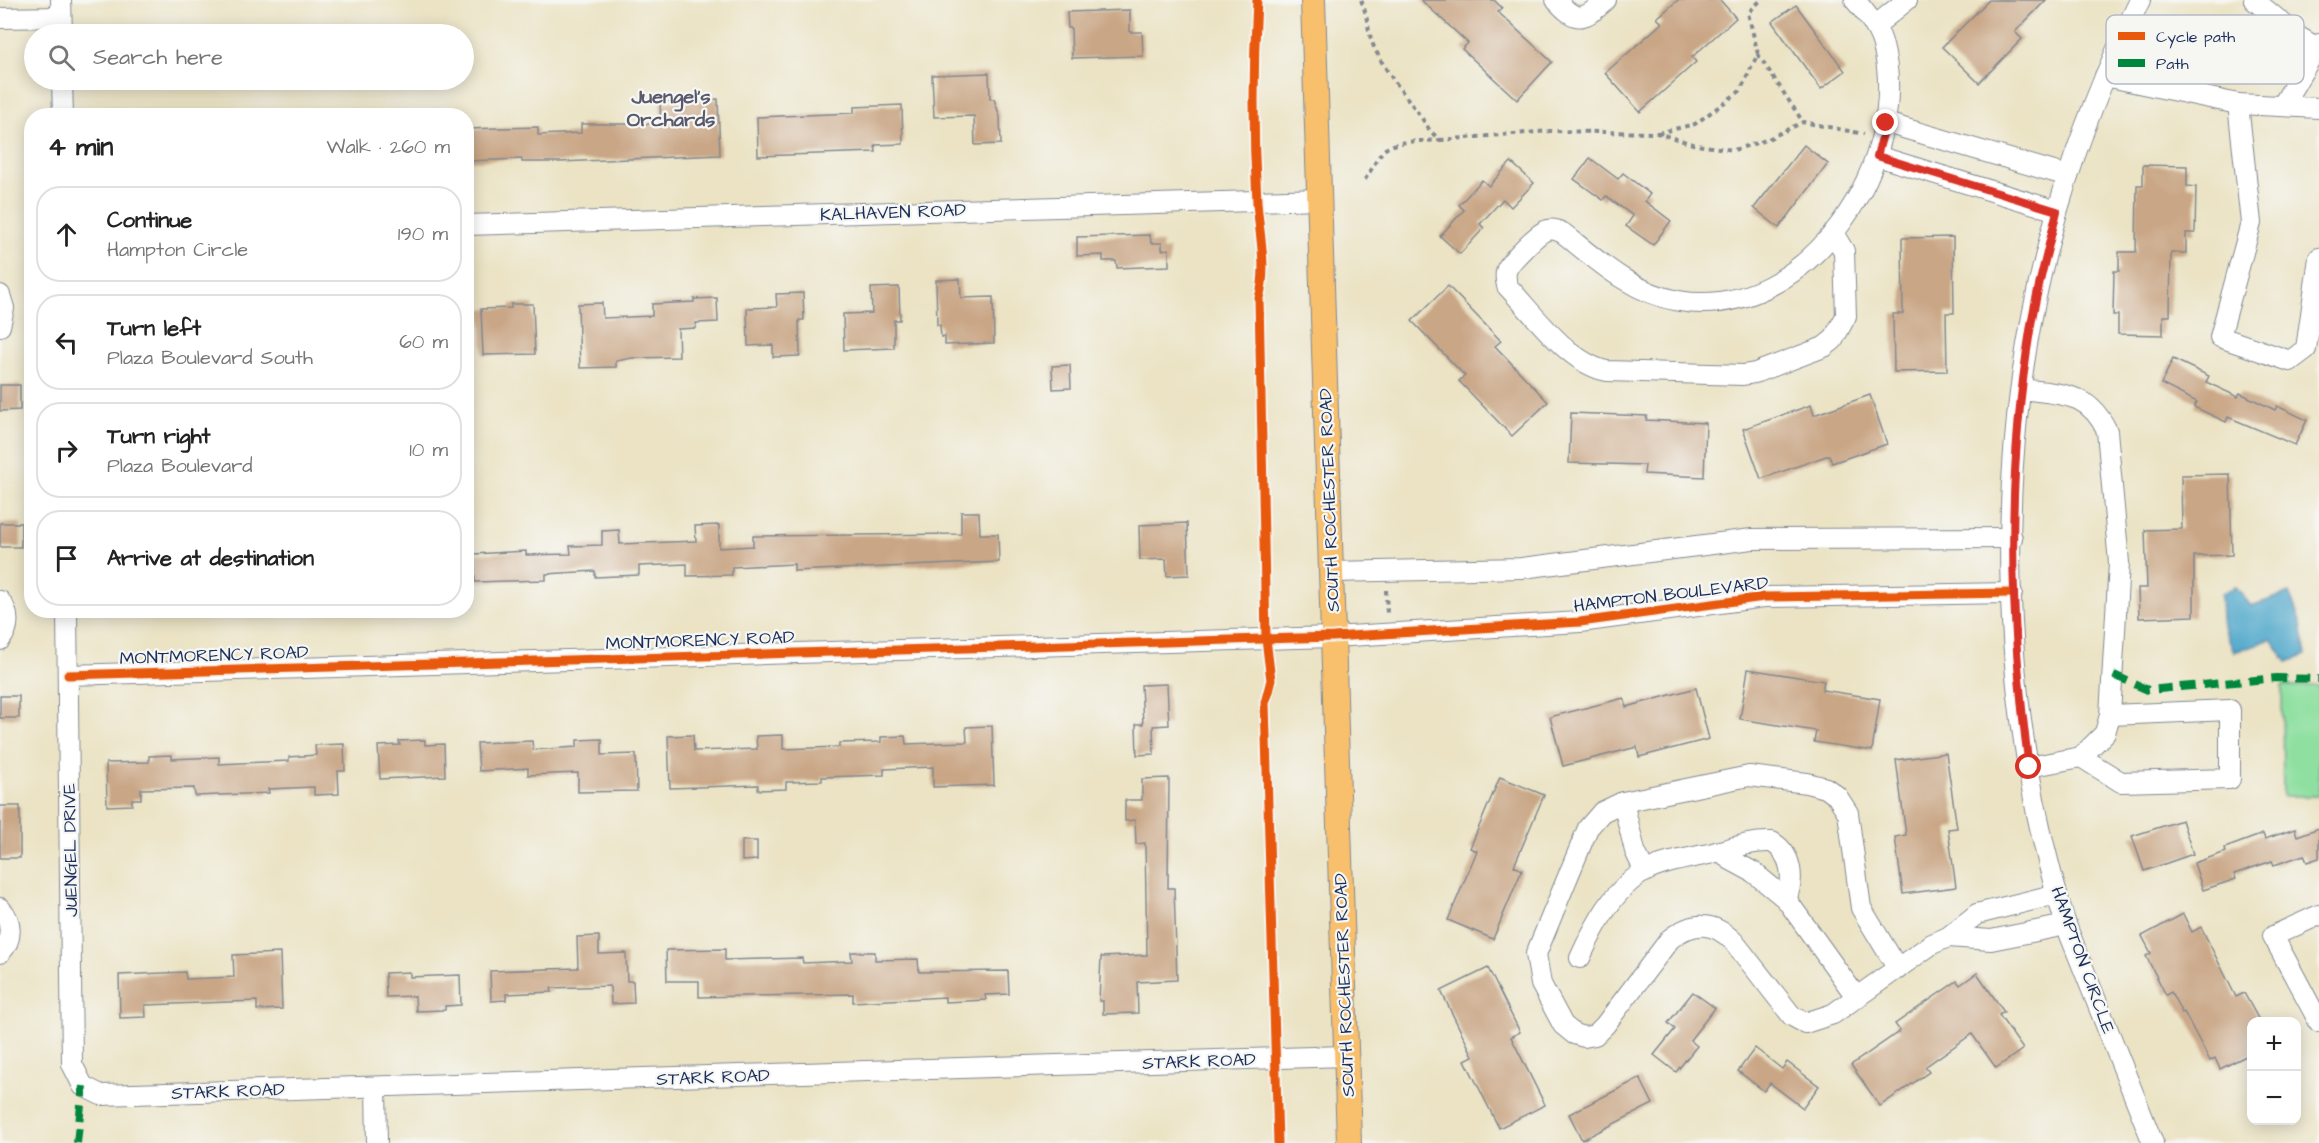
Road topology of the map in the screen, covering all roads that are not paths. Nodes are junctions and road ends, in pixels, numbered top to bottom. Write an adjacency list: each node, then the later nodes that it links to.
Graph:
1 (1313, 0): 26 (main road, SOUTH ROCHESTER ROAD)
2 (1556, 0): 3 (street)
3 (1606, 0)
4 (1855, 0): 12 (street)
5 (1907, 0): 12 (street)
6 (2140, 0): 8 (street, HAMPTON CIRCLE)
7 (2254, 0): 9 (street)
8 (2133, 15)
9 (2273, 15)
10 (62, 17): 11 (street)
11 (0, 18)
12 (1875, 26): 24 (street)
13 (2304, 39): 14 (street)
14 (2318, 46): 15 (street)
15 (2304, 69)
16 (2105, 76): 25 (street, HAMPTON CIRCLE)
17 (2143, 84): 20 (street)
18 (2295, 84): 21 (street)
19 (62, 90): 22 (street)
20 (2238, 104): 21 (street); 30 (street)
21 (2282, 106): 23 (street)
22 (63, 108)
23 (2319, 108)
24 (1882, 139): 25 (street); 27 (street); 29 (street)
25 (2068, 176): 27 (street, HAMPTON CIRCLE)
26 (1320, 199): 28 (street, KALHAVEN ROAD); 35 (main road, SOUTH ROCHESTER ROAD)
27 (2057, 211): 33 (street, HAMPTON CIRCLE)
28 (474, 225)
29 (1833, 233): 29 (street)
30 (2319, 258)
31 (0, 295): 32 (street)
32 (0, 326)
33 (2022, 389): 34 (street, HAMPTON CIRCLE); 42 (street)
34 (2012, 538): 35 (street); 36 (street, HAMPTON CIRCLE)
35 (1332, 572): 39 (main road, SOUTH ROCHESTER ROAD)
36 (2012, 593): 39 (street, HAMPTON BOULEVARD); 44 (street, HAMPTON CIRCLE)
37 (0, 601): 40 (street)
38 (67, 618): 41 (street, JUENGEL DRIVE)
39 (1333, 637): 41 (street, MONTMORENCY ROAD); 59 (main road, SOUTH ROCHESTER ROAD)
40 (0, 640)
41 (68, 675): 60 (street, JUENGEL DRIVE)
42 (2110, 715): 43 (street); 43 (street)
43 (2081, 758): 44 (street)
44 (2029, 767): 48 (street, HAMPTON CIRCLE)
45 (1623, 802): 47 (street); 56 (street); 57 (street)
46 (1722, 851): 47 (street); 49 (street); 49 (street)
47 (1645, 872): 55 (street)
48 (2057, 894): 52 (street, HAMPTON CIRCLE); 53 (street)
49 (1786, 899): 57 (street)
50 (0, 908): 54 (street)
51 (2319, 915): 58 (street)
52 (2066, 925): 53 (street); 64 (street, HAMPTON CIRCLE)
53 (1948, 937): 56 (street)
54 (0, 953)
55 (1580, 958)
56 (1898, 969): 57 (street)
57 (1857, 998)
58 (2319, 1022)
59 (1346, 1056): 61 (street, STARK ROAD); 63 (main road, SOUTH ROCHESTER ROAD)
60 (83, 1086): 61 (street, STARK ROAD)
61 (375, 1087): 62 (street)
62 (377, 1143)
63 (1349, 1143)
64 (2153, 1143)

